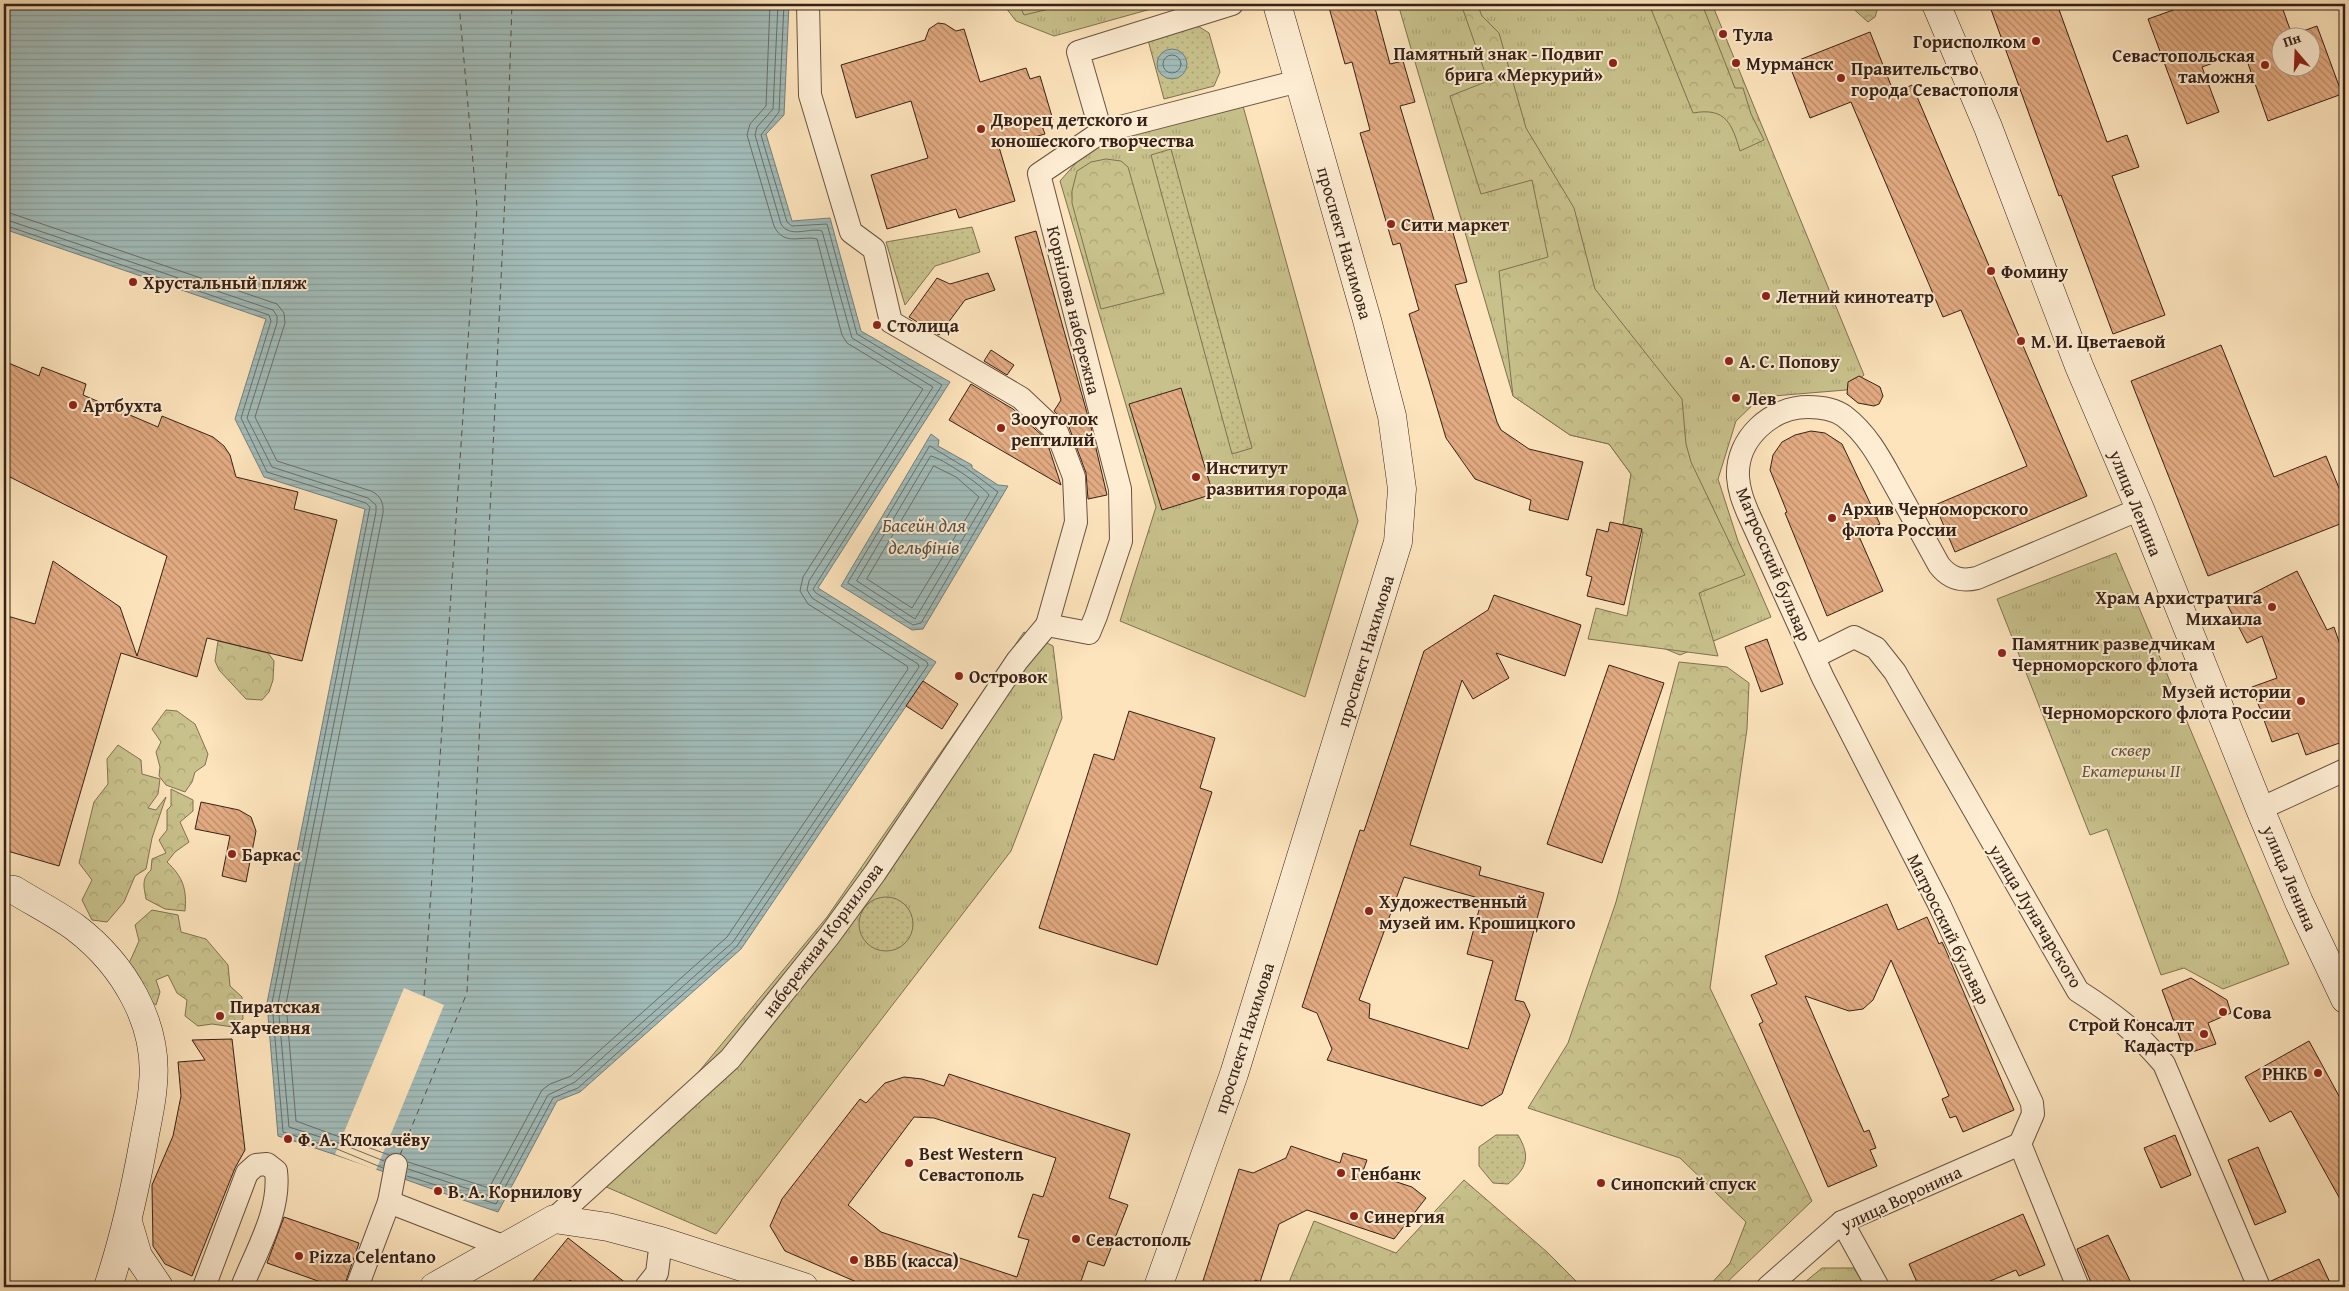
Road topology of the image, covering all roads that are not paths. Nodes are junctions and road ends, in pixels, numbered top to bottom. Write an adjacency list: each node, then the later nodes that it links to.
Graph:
1 (808, 4): 8 (street)
2 (1232, 4): 6 (street)
3 (1277, 4): 5 (main road, проспект Нахимова)
4 (1936, 4): 7 (main road, улица Ленина)
5 (1299, 81): 6 (street); 30 (main road, проспект Нахимова)
6 (1101, 132): 8 (street, Корнілова набережна)
7 (2140, 509): 9 (street, Матросский бульвар); 11 (main road, улица Ленина)
8 (1048, 625): 17 (street, набережная Корнилова)
9 (1814, 657): 14 (street, Матросский бульвар); 34 (street, улица Луначарского)
10 (2345, 770): 11 (street)
11 (2260, 808): 13 (main road, улица Ленина)
12 (4, 889): 18 (main road)
13 (2345, 999)
14 (2020, 1144): 19 (street, улица Воронина); 33 (street)
15 (396, 1165): 16 (street)
16 (389, 1202): 21 (street); 26 (street)
17 (554, 1219): 20 (main road); 21 (main road)
18 (128, 1222): 22 (main road); 23 (main road)
19 (1842, 1222): 31 (street, улица Воронина); 32 (street)
20 (661, 1241): 28 (street); 29 (main road)
21 (505, 1247): 27 (main road)
22 (108, 1287)
23 (160, 1287)
24 (204, 1287): 25 (street)
25 (242, 1287)
26 (357, 1287)
27 (434, 1287)
28 (646, 1287)
29 (804, 1287)
30 (1158, 1287)
31 (1768, 1287)
32 (1878, 1287)
33 (2078, 1287)
34 (2259, 1287)

